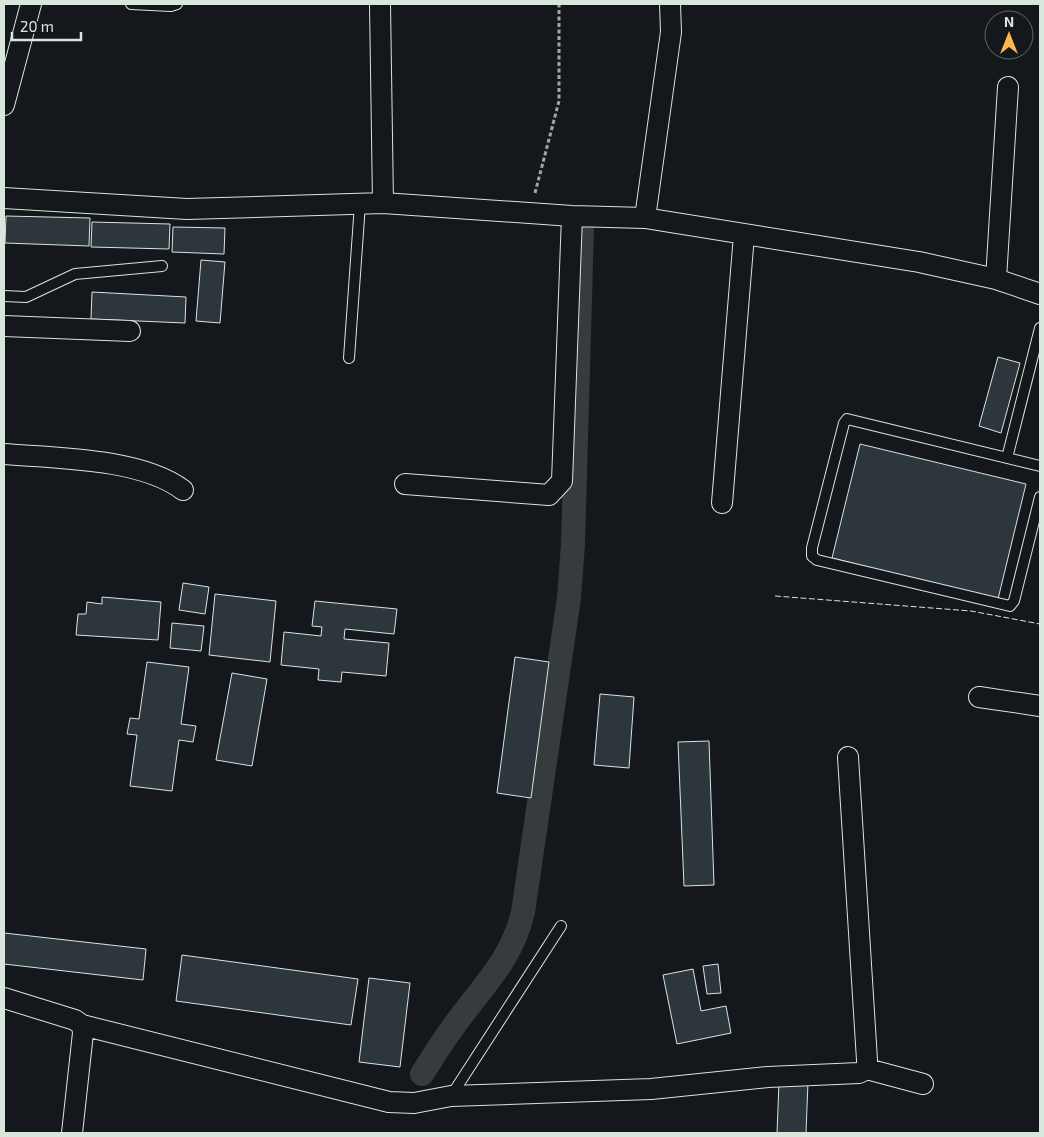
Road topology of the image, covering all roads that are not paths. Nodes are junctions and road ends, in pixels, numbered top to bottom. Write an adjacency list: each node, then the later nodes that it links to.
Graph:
1 (31, 4): 7 (street)
2 (131, 4): 3 (lane)
3 (176, 4)
4 (380, 4): 9 (street)
5 (670, 4): 12 (street)
6 (1008, 87): 15 (street)
7 (4, 105)
8 (4, 198): 10 (street)
9 (383, 203): 10 (street); 11 (street)
10 (360, 204): 21 (lane)
11 (572, 216): 12 (street); 25 (street)
12 (645, 218): 13 (street)
13 (744, 235): 15 (street); 28 (street)
14 (162, 266): 17 (lane)
15 (996, 279): 16 (street)
16 (1040, 294)
17 (4, 296)
18 (4, 326): 20 (street)
19 (1040, 328): 23 (lane)
20 (130, 331)
21 (349, 358)
22 (4, 454): 26 (street)
23 (1007, 458): 24 (lane); 27 (lane)
24 (1040, 466)
25 (405, 484)
26 (182, 490)
27 (1040, 497)
28 (722, 503)
29 (979, 697): 30 (street)
30 (1040, 706)
31 (848, 757): 35 (street)
32 (561, 926): 37 (lane)
33 (4, 998): 34 (street)
34 (82, 1025): 37 (street); 38 (street)
35 (867, 1069): 36 (street); 37 (street)
36 (923, 1084)
37 (451, 1096)
38 (72, 1133)

